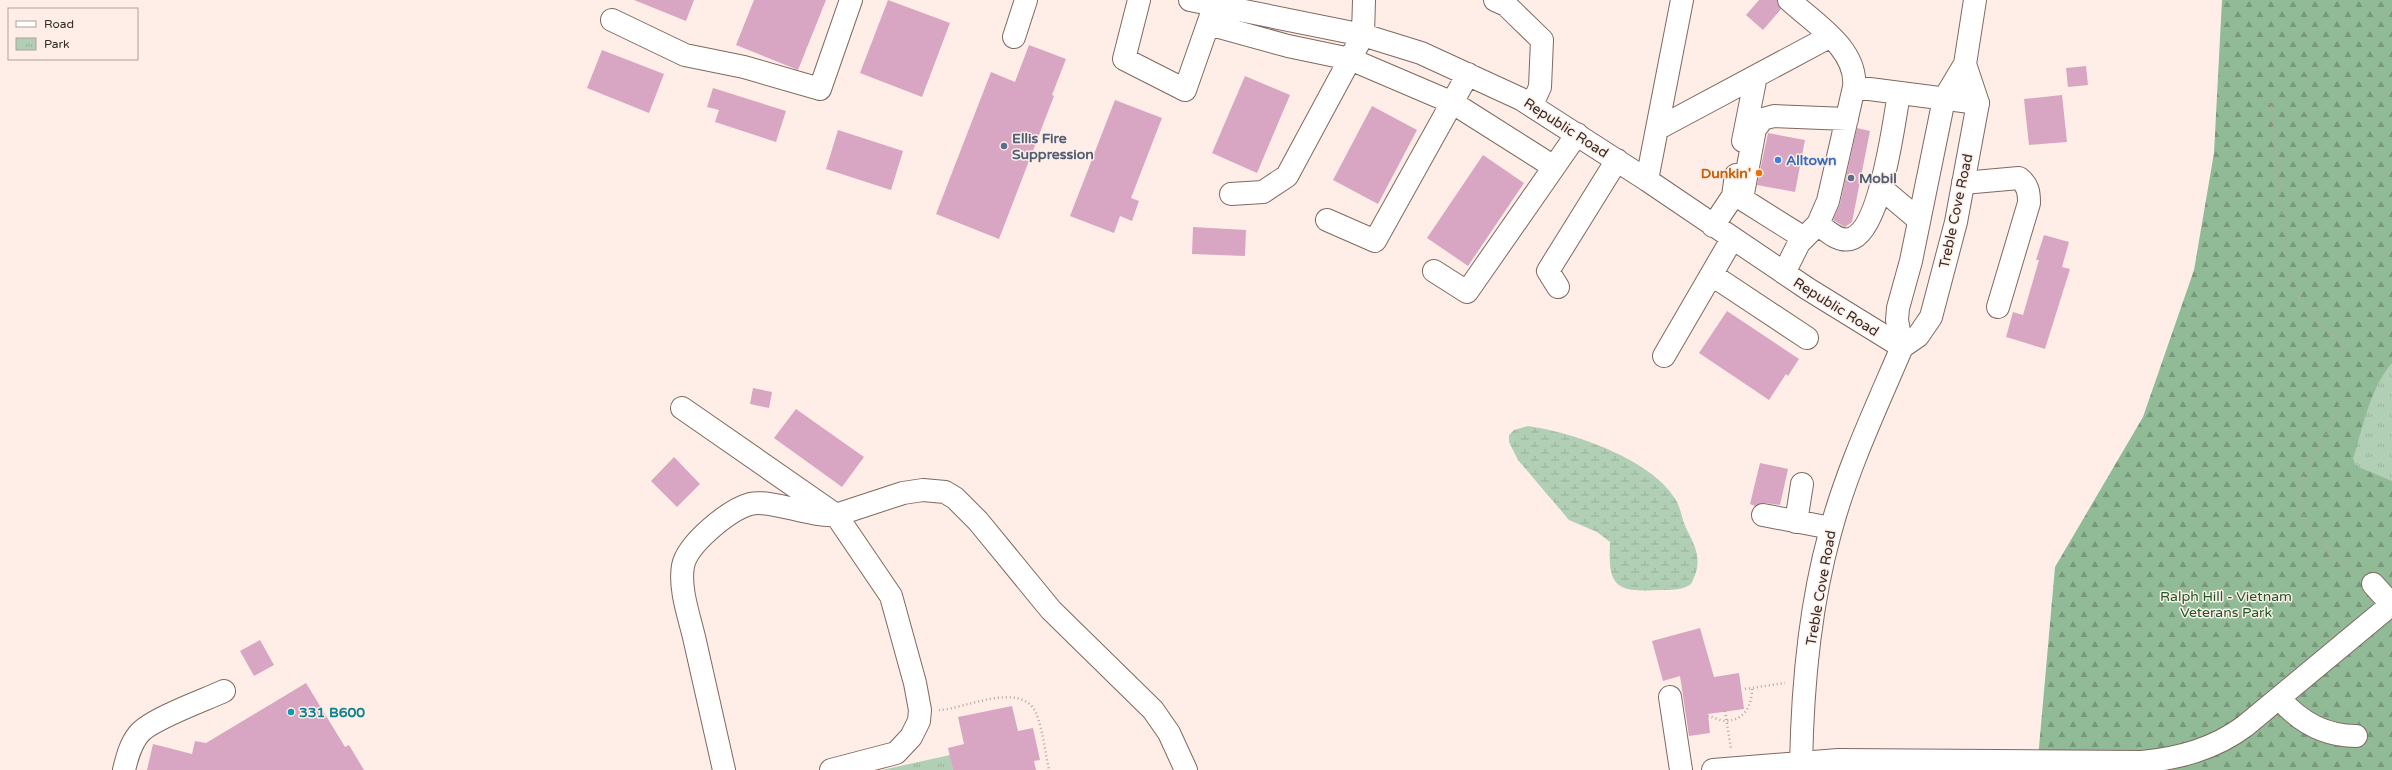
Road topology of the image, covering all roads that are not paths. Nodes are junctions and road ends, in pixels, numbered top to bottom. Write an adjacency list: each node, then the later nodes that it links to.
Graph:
1 (851, 0): 11 (main road)
2 (1026, 0): 13 (main road)
3 (1139, 0): 10 (main road)
4 (1190, 0): 10 (main road, Republic Road)
5 (1364, 0): 12 (main road)
6 (1495, 0): 24 (main road)
7 (1682, 0): 26 (main road)
8 (1789, 0): 14 (main road)
9 (1975, 0): 16 (main road, Treble Cove Road)
10 (1212, 15): 12 (main road, Republic Road); 15 (main road)
11 (612, 20)
12 (1363, 35): 15 (main road); 17 (main road, Republic Road)
13 (1014, 37)
14 (1829, 37): 18 (main road); 19 (main road)
15 (1350, 59): 22 (main road); 34 (main road)
16 (1965, 64): 21 (main road, Treble Cove Road); 23 (main road, Treble Cove Road)
17 (1468, 74): 22 (main road); 24 (main road, Republic Road)
18 (1756, 76): 26 (main road); 35 (main road)
19 (1854, 87): 20 (main road); 25 (main road)
20 (1899, 93): 21 (main road); 33 (main road)
21 (1944, 99): 23 (main road); 30 (main road, Treble Cove Road)
22 (1453, 103): 29 (main road); 36 (main road)
23 (1978, 103): 32 (main road, Treble Cove Road)
24 (1532, 105): 27 (main road, Republic Road)
25 (1847, 119): 35 (main road); 39 (main road)
26 (1657, 128): 31 (main road)
27 (1577, 134): 28 (main road, Republic Road); 29 (main road)
28 (1617, 160): 31 (main road, Republic Road); 44 (main road)
29 (1554, 167): 41 (main road)
30 (1929, 177): 32 (main road); 37 (main road, Treble Cove Road)
31 (1647, 180): 38 (main road, Republic Road)
32 (1963, 183): 45 (main road); 47 (main road, Treble Cove Road)
33 (1881, 188): 37 (main road); 39 (main road)
34 (1231, 194)
35 (1737, 197): 38 (main road); 39 (main road)
36 (1327, 220)
37 (1919, 220): 47 (main road, Treble Cove Road)
38 (1713, 226): 40 (main road, Republic Road)
39 (1811, 231): 43 (main road)
40 (1732, 239): 42 (main road); 43 (main road, Republic Road)
41 (1434, 271)
42 (1712, 274): 46 (main road); 48 (main road)
43 (1784, 274): 47 (main road, Republic Road)
44 (1558, 287)
45 (1998, 306)
46 (1807, 338)
47 (1902, 347): 54 (main road, Treble Cove Road)
48 (1664, 356)
49 (682, 408): 52 (main road)
50 (1802, 484): 53 (main road)
51 (1763, 515): 53 (main road)
52 (836, 516): 64 (main road); 65 (main road); 66 (main road)
53 (1796, 522): 54 (main road)
54 (1831, 528): 61 (main road, Treble Cove Road)
55 (2373, 584): 56 (main road)
56 (2392, 604): 59 (main road)
57 (224, 691): 63 (main road)
58 (1670, 697): 67 (main road)
59 (2280, 699): 60 (main road); 61 (main road)
60 (2356, 736)
61 (1801, 766): 62 (main road)
62 (1723, 769)
63 (124, 770)
64 (724, 770)
65 (831, 770)
66 (1186, 770)
67 (1681, 770)

